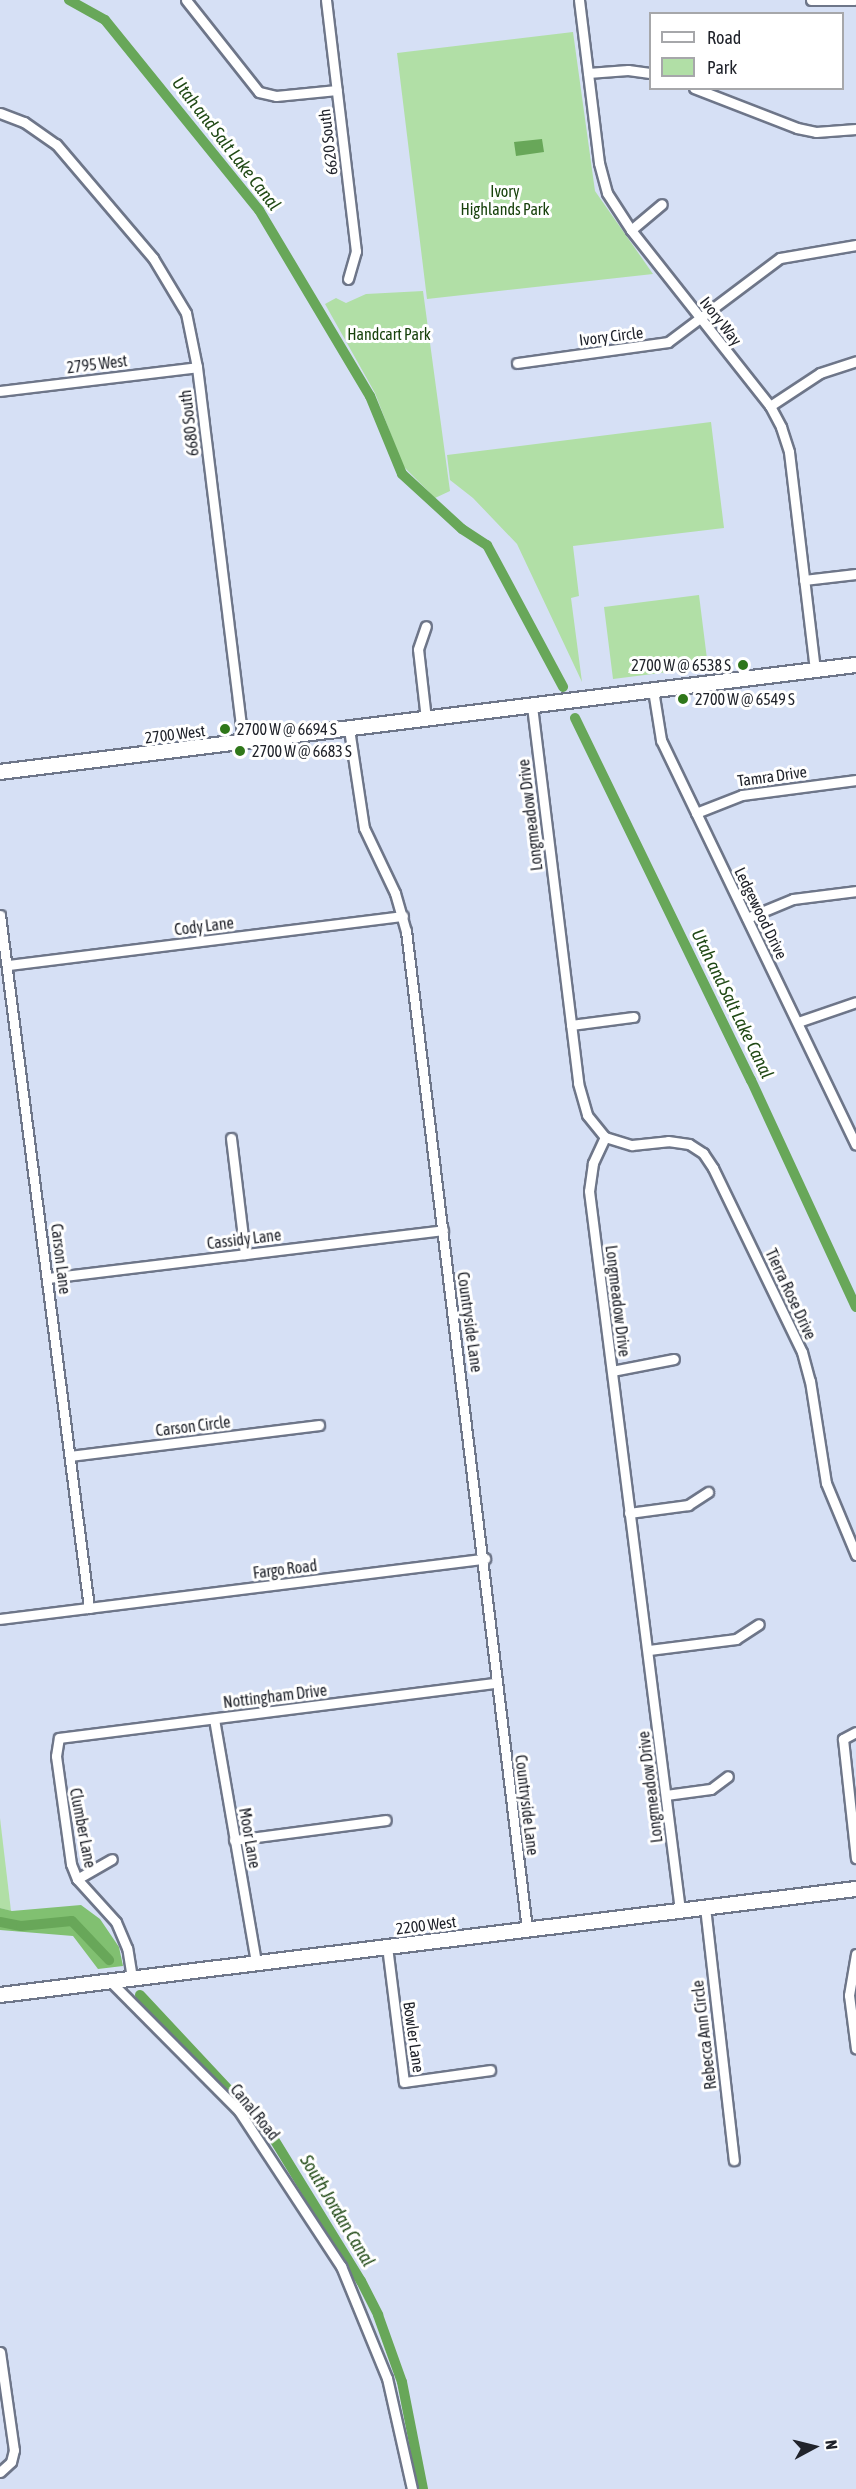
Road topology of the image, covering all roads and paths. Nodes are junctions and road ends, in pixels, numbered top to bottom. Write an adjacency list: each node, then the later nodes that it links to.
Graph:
1 (186, 0): 8 (street)
2 (326, 0): 8 (street, 6620 South)
3 (579, 0): 6 (street, Ivory Way)
4 (811, 0): 5 (street)
5 (855, 0)
6 (588, 73): 7 (street); 13 (street, Ivory Way)
7 (649, 73)
8 (337, 90): 15 (street, 6620 South)
9 (699, 90): 11 (street)
10 (0, 113): 19 (street, 6680 South)
11 (856, 129)
12 (662, 204): 13 (street)
13 (631, 230): 16 (street, Ivory Way)
14 (856, 245): 16 (street, Ivory Circle)
15 (348, 279)
16 (700, 318): 18 (street, Ivory Circle); 21 (street, Ivory Way)
17 (856, 361): 21 (street)
18 (517, 363)
19 (197, 367): 20 (street, 2795 West); 31 (street, 6680 South)
20 (0, 391)
21 (770, 406): 23 (street, Ivory Way)
22 (856, 574): 23 (street)
23 (804, 580): 26 (street, Ivory Way)
24 (426, 626): 29 (street)
25 (856, 665): 26 (street, 2700 West)
26 (815, 670): 27 (street, 2700 West)
27 (653, 690): 28 (street, 2700 West); 34 (street, Ledgewood Drive)
28 (532, 706): 29 (street, 2700 West); 43 (street, Longmeadow Drive)
29 (426, 719): 30 (street, 2700 West)
30 (349, 729): 31 (street, 2700 West); 37 (street, Countryside Lane)
31 (243, 742): 32 (street, 2700 West)
32 (0, 772)
33 (856, 780): 34 (street, Tamra Drive)
34 (696, 813): 38 (street, Ledgewood Drive)
35 (856, 891): 38 (street)
36 (0, 915): 39 (street, Carson Lane)
37 (403, 916): 39 (street, Cody Lane); 47 (street, Countryside Lane)
38 (747, 918): 42 (street, Ledgewood Drive)
39 (9, 965): 49 (street, Carson Lane)
40 (856, 1002): 42 (street)
41 (633, 1017): 43 (street)
42 (798, 1022): 46 (street, Ledgewood Drive)
43 (571, 1025): 44 (street, Longmeadow Drive)
44 (605, 1137): 51 (street, Longmeadow Drive); 56 (street, Tierra Rose Drive)
45 (231, 1138): 48 (street)
46 (856, 1145)
47 (443, 1230): 48 (street, Cassidy Lane); 57 (street, Countryside Lane)
48 (245, 1254): 49 (street, Cassidy Lane)
49 (48, 1278): 53 (street, Carson Lane)
50 (674, 1359): 51 (street)
51 (612, 1371): 55 (street, Longmeadow Drive)
52 (319, 1425): 53 (street, Carson Circle)
53 (70, 1456): 58 (street, Carson Lane)
54 (708, 1492): 55 (street)
55 (629, 1513): 61 (street, Longmeadow Drive)
56 (856, 1555)
57 (485, 1559): 58 (street, Fargo Road); 62 (street, Countryside Lane)
58 (89, 1608): 59 (street, Fargo Road)
59 (0, 1619)
60 (759, 1624): 61 (street)
61 (649, 1650): 67 (street, Longmeadow Drive)
62 (496, 1683): 63 (street, Nottingham Drive); 76 (street, Countryside Lane)
63 (214, 1719): 65 (street, Nottingham Drive); 69 (street, Moor Lane)
64 (856, 1732): 70 (street)
65 (58, 1738): 72 (street, Clumber Lane)
66 (728, 1776): 67 (street)
67 (666, 1795): 75 (street, Longmeadow Drive)
68 (386, 1820): 69 (street)
69 (234, 1840): 79 (street, Moor Lane)
70 (856, 1858)
71 (112, 1859): 72 (street)
72 (77, 1879): 80 (street, Clumber Lane)
73 (856, 1888): 74 (street, 2200 West)
74 (705, 1908): 75 (street, 2200 West); 85 (street, Rebecca Ann Circle)
75 (680, 1910): 76 (street, 2200 West)
76 (527, 1929): 77 (street, 2200 West)
77 (387, 1946): 79 (street, 2200 West); 84 (street, Bowler Lane)
78 (856, 1954): 83 (street)
79 (256, 1963): 80 (street, 2200 West)
80 (132, 1978): 81 (street, 2200 West)
81 (110, 1981): 82 (street, 2200 West); 89 (street, Canal Road)
82 (0, 1995)
83 (856, 2049)
84 (490, 2070)
85 (734, 2160)
86 (0, 2352): 87 (street)
87 (1, 2364): 88 (street)
88 (0, 2472)
89 (412, 2489)

